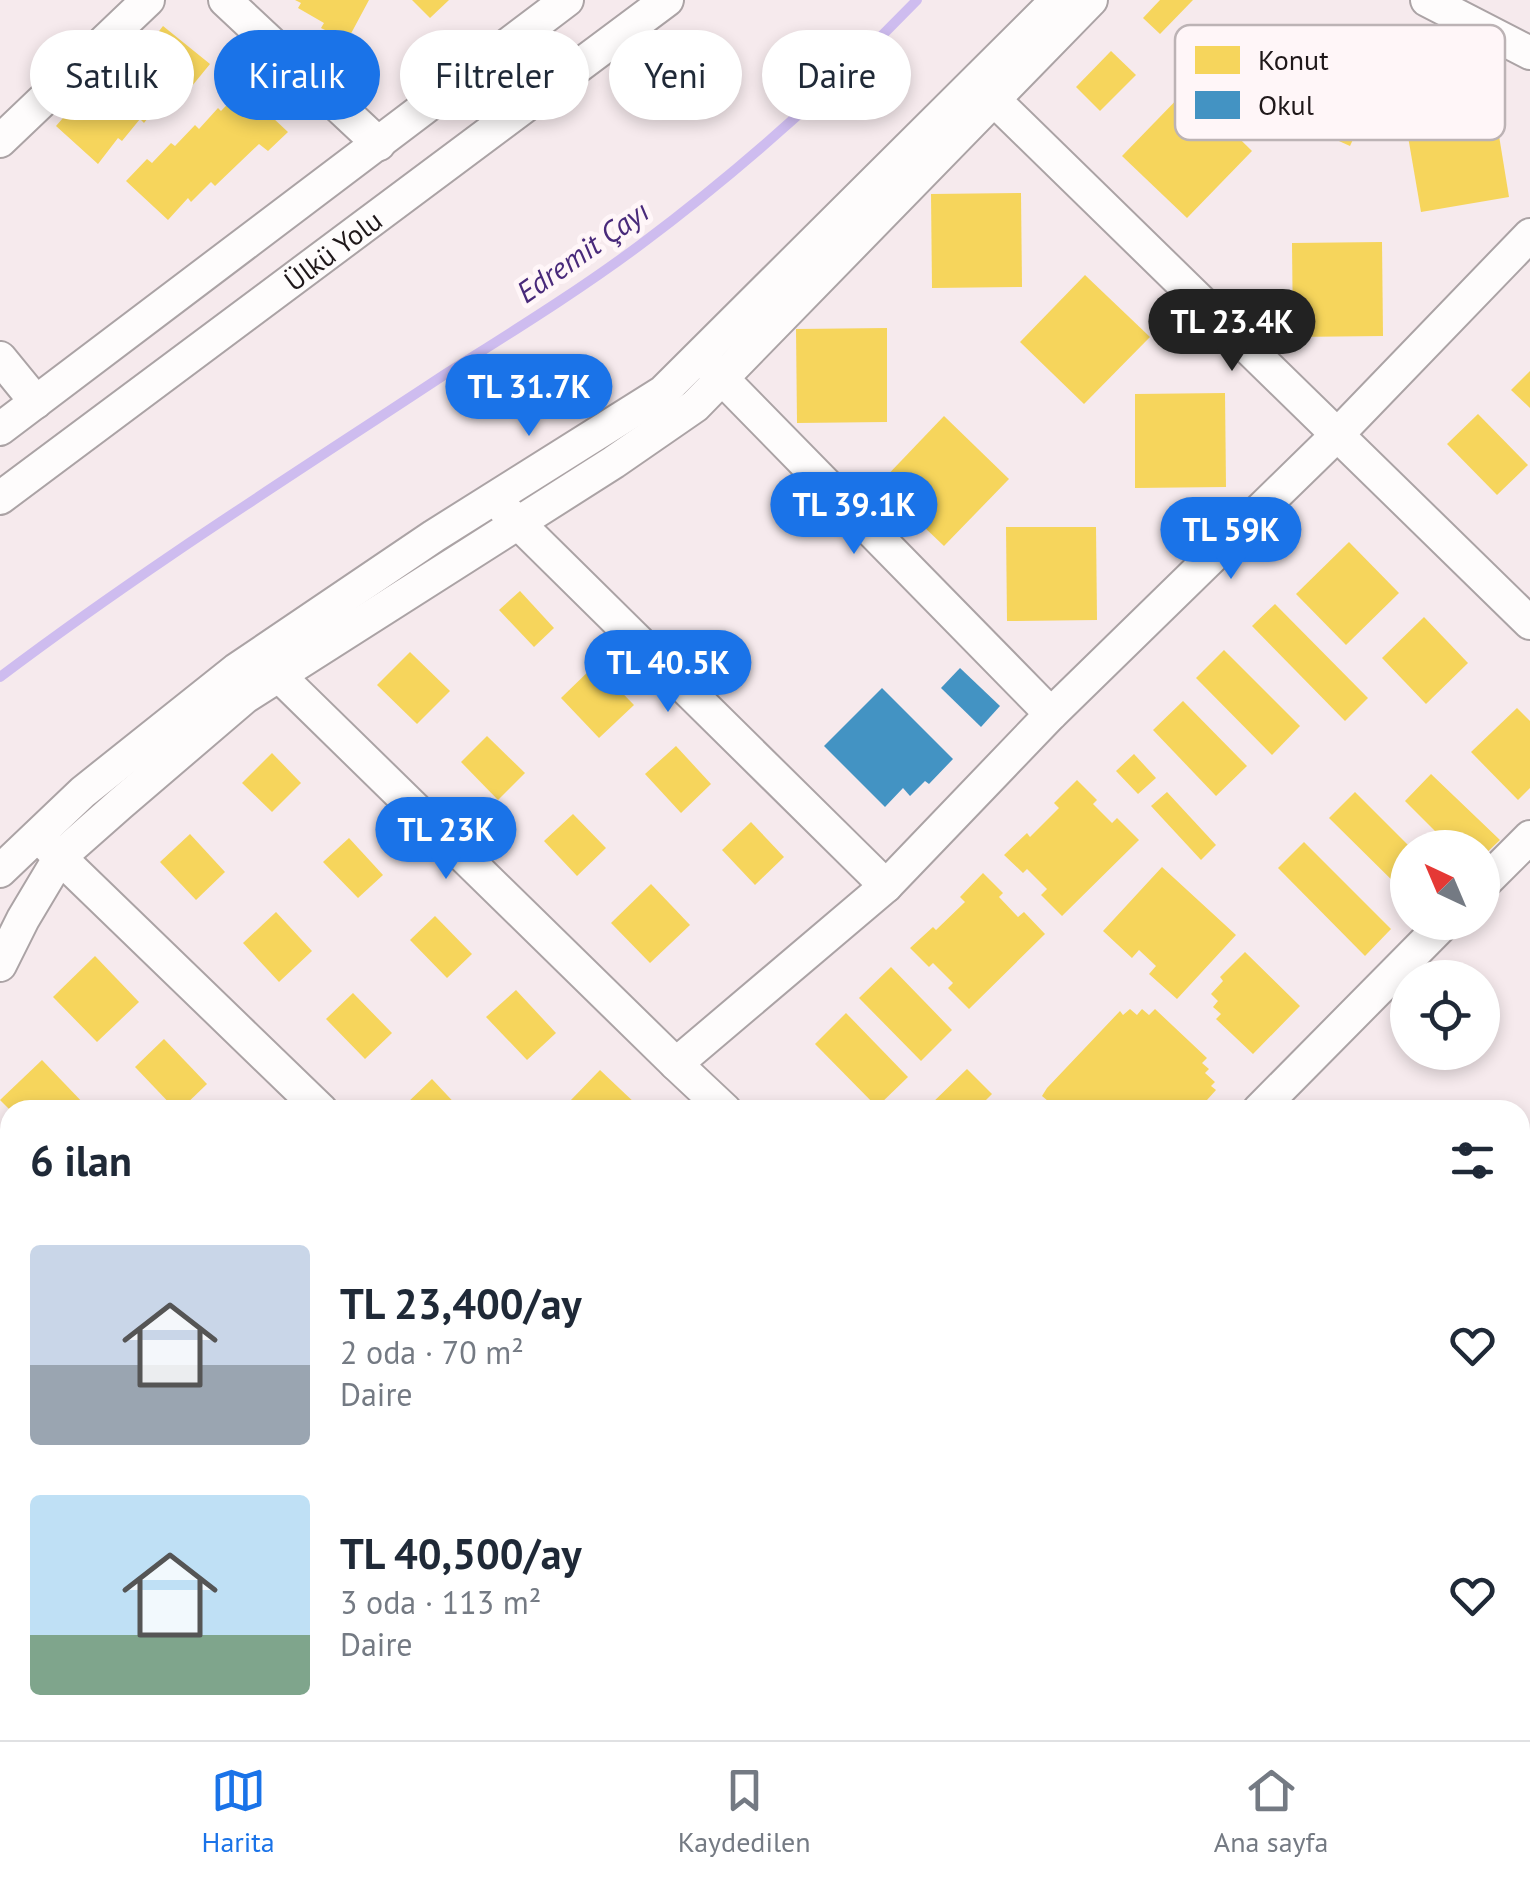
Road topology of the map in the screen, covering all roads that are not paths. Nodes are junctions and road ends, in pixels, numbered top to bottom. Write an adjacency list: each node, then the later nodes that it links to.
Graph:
1 (148, 0): 12 (street)
2 (225, 0): 13 (street)
3 (567, 0): 13 (street, Ülkü Yolu)
4 (667, 0): 20 (street, Ülkü Yolu)
5 (1056, 0): 11 (street)
6 (1092, 0): 11 (street)
7 (1427, 0): 8 (street)
8 (1475, 25)
9 (1505, 41): 10 (street)
10 (1530, 54)
11 (984, 90): 16 (street); 19 (street)
12 (0, 141)
13 (379, 144): 17 (street, Ülkü Yolu)
14 (1530, 235): 19 (street)
15 (0, 358): 17 (street)
16 (712, 368): 21 (street); 22 (street); 25 (street)
17 (36, 402): 18 (street, Ülkü Yolu)
18 (0, 429)
19 (1338, 434): 23 (street); 25 (street)
20 (0, 498)
21 (493, 499): 22 (street); 24 (street)
22 (519, 523): 24 (street); 30 (street)
23 (1530, 623)
24 (269, 665): 27 (street); 33 (street)
25 (1051, 714): 30 (street)
26 (1530, 837): 28 (street)
27 (49, 847): 29 (street); 32 (street); 34 (street)
28 (1500, 867)
29 (0, 871)
30 (886, 886): 33 (street)
31 (1427, 940): 36 (street)
32 (0, 966)
33 (676, 1064): 35 (street)
34 (310, 1100)
35 (714, 1100)
36 (1269, 1100)

